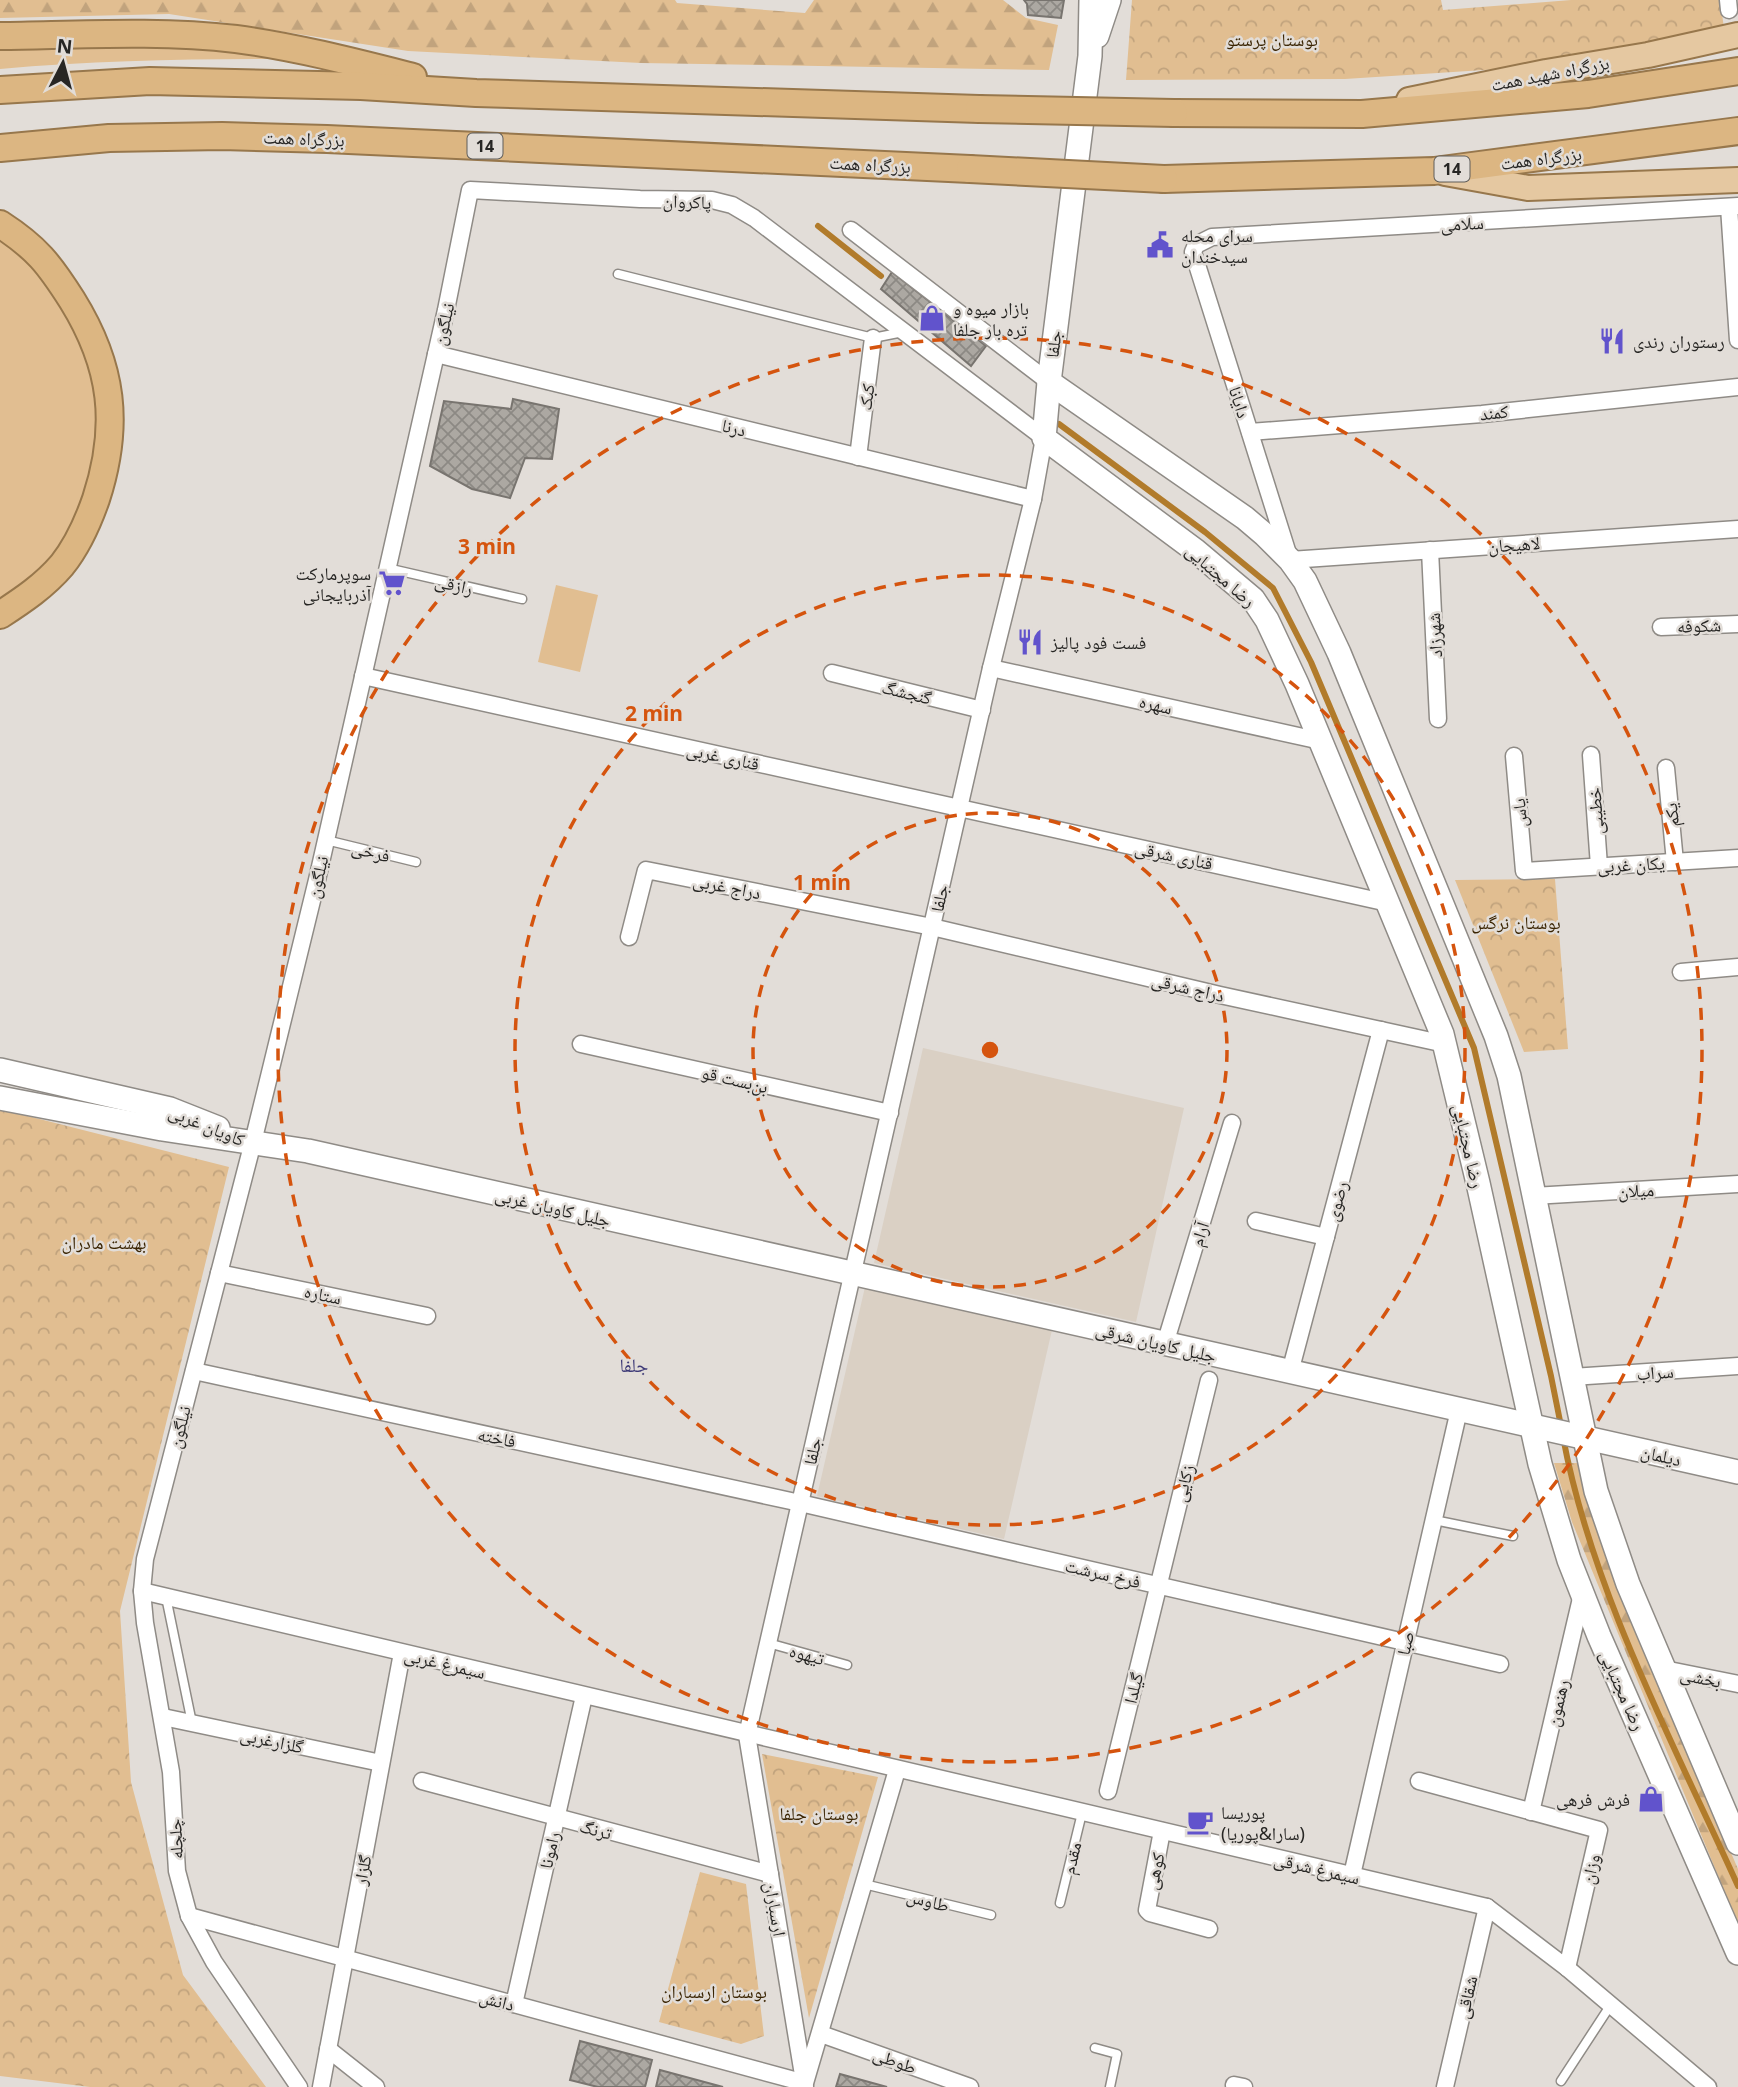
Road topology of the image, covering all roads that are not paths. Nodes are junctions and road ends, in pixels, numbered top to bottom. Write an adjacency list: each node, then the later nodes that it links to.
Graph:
1 (1091, 0): 5 (main road)
2 (1109, 0): 5 (main road)
3 (1738, 35): 9 (main road, بزرگراه شهید همت)
4 (0, 36): 8 (highway)
5 (1090, 56): 24 (main road, جلفا)
6 (1738, 71): 9 (highway)
7 (0, 90): 8 (highway)
8 (476, 93): 9 (highway, bridge)
9 (1362, 114)
10 (1738, 131): 12 (highway, بزرگراه همت / 14)
11 (0, 148): 12 (highway, بزرگراه همت / 14, bridge)
12 (1434, 171): 13 (main road)
13 (1738, 180)
14 (470, 190): 20 (street, پاکروان); 23 (street, نیلگون)
15 (1733, 206): 18 (street, سلامی); 22 (street)
16 (0, 224): 35 (highway)
17 (851, 230): 24 (street)
18 (1196, 244): 26 (street, دایانا)
19 (618, 274): 21 (lane)
20 (903, 332): 21 (lane); 27 (street, پاکروان)
21 (873, 338): 28 (street, کبک)
22 (1738, 340)
23 (436, 354): 28 (street, درنا); 33 (street, نیلگون)
24 (1049, 382): 27 (main road, جلفا); 32 (main road)
25 (1738, 387): 26 (street, کمند)
26 (1250, 432): 32 (street, دایانا)
27 (1044, 438): 29 (street, جلفا); 43 (main road, رضا مجتبایی)
28 (858, 457): 29 (street, درنا)
29 (1033, 499): 38 (street, جلفا)
30 (1738, 529): 31 (street, لاهیجان)
31 (1430, 550): 32 (street, لاهیجان); 42 (street, شهرزاد)
32 (1290, 560): 68 (main road)
33 (387, 568): 34 (lane, رازقی); 40 (street, نیلگون)
34 (522, 599)
35 (0, 615)
36 (1738, 624): 37 (street, شکوفه)
37 (1661, 627)
38 (991, 667): 41 (street, جلفا); 43 (street, سهره)
39 (832, 673): 41 (street, گنجشگ)
40 (363, 676): 47 (street, قناری غربی); 48 (street, نیلگون)
41 (982, 710): 47 (street, جلفا)
42 (1438, 719)
43 (1321, 741): 54 (main road, رضا مجتبایی)
44 (1591, 755): 52 (street, خطیبی)
45 (1514, 756): 53 (street, یاس)
46 (1666, 768): 51 (street, یکم)
47 (959, 808): 54 (street, قناری شرقی); 55 (street, جلفا)
48 (326, 839): 50 (lane, فرخی); 66 (street, نیلگون)
49 (1738, 858): 51 (street, یکان غربی)
50 (416, 862)
51 (1675, 862): 52 (street, یکان غربی)
52 (1599, 866): 53 (street, یکان غربی)
53 (1524, 871)
54 (1388, 903): 61 (main road, رضا مجتبایی)
55 (932, 928): 56 (street, دراج غربی); 59 (street, دراج شرقی); 64 (street, جلفا)
56 (629, 937)
57 (1738, 967): 58 (street)
58 (1681, 972)
59 (1381, 1030): 61 (street, دراج شرقی); 70 (street, رضوی)
60 (581, 1044): 64 (street, بن‌بست قو)
61 (1445, 1044): 81 (main road, رضا مجتبایی)
62 (0, 1070): 66 (main road, کاویان غربی)
63 (0, 1098): 66 (main road, کاویان غربی)
64 (890, 1113): 72 (street, جلفا)
65 (1232, 1123): 74 (street, آرام)
66 (253, 1142): 71 (street, نیلگون); 72 (main road, جلیل کاویان غربی)
67 (1738, 1184): 68 (street, میلان)
68 (1533, 1195): 78 (main road)
69 (1256, 1221): 70 (street)
70 (1326, 1237): 77 (street, رضوی)
71 (219, 1273): 73 (street, ستاره); 76 (street, نیلگون)
72 (853, 1274): 74 (main road, جلیل کاویان شرقی); 84 (street, جلفا)
73 (427, 1316)
74 (1165, 1344): 77 (main road, جلیل کاویان شرقی)
75 (1738, 1367): 78 (street, سراب)
76 (194, 1370): 84 (street, فاخته); 87 (street, نیلگون)
77 (1290, 1372): 80 (main road, جلیل کاویان شرقی)
78 (1572, 1377): 82 (main road)
79 (1209, 1380): 88 (street, زکایی)
80 (1459, 1410): 81 (main road, جلیل کاویان شرقی); 85 (street, صبا)
81 (1531, 1426): 82 (main road, دیلمان); 90 (main road, رضا مجتبایی)
82 (1584, 1437): 83 (main road, دیلمان); 97 (main road)
83 (1738, 1472)
84 (800, 1503): 88 (street, فرخ سرشت); 92 (street, جلفا)
85 (1434, 1520): 86 (lane); 93 (street, صبا)
86 (1513, 1536)
87 (145, 1559): 89 (street, چلچله)
88 (1158, 1585): 93 (street, فرخ سرشت); 107 (street, گیلدا)
89 (142, 1591): 91 (street, سیمرغ غربی); 100 (street, چلچله)
90 (1582, 1594): 108 (street, رهنمون); 121 (main road, رضا مجتبایی)
91 (166, 1597): 94 (street, سیمرغ غربی); 101 (lane)
92 (768, 1643): 96 (lane, تیهوه); 102 (street, جلفا)
93 (1405, 1643): 95 (street, فرخ سرشت); 114 (street, صبا)
94 (402, 1653): 99 (street, سیمرغ غربی); 103 (street, گلزار)
95 (1500, 1664)
96 (847, 1665)
97 (1664, 1669): 98 (street, بخشی); 112 (main road)
98 (1738, 1684)
99 (584, 1696): 102 (street, سیمرغ غربی); 110 (street, رامونا)
100 (163, 1717): 101 (street, گلزارغربی); 119 (street, چلچله)
101 (192, 1723): 103 (street, گلزارغربی)
102 (747, 1735): 104 (street, سیمرغ شرقی); 113 (street, ارسباران)
103 (382, 1763): 122 (street, گلزار)
104 (898, 1769): 109 (street, سیمرغ شرقی); 115 (street)
105 (422, 1781): 110 (street, ترنگ)
106 (1419, 1781): 108 (street, وزان)
107 (1108, 1791)
108 (1531, 1812): 123 (street, وزان)
109 (1082, 1813): 111 (street, سیمرغ شرقی); 116 (lane, مقدم)
110 (556, 1818): 113 (street, ترنگ); 124 (street, رامونا)
111 (1162, 1831): 114 (street, سیمرغ شرقی); 120 (street, کوهی)
112 (1738, 1843)
113 (771, 1874): 131 (street, ارسباران)
114 (1352, 1875): 117 (street, سیمرغ شرقی)
115 (864, 1884): 118 (lane, طاوس); 126 (street)
116 (1060, 1903)
117 (1487, 1907): 123 (street, سیمرغ شرقی); 137 (street, شقاقی)
118 (991, 1915)
119 (189, 1916): 122 (street, دانش); 132 (street, چلچله)
120 (1209, 1929)
121 (1738, 1953)
122 (345, 1959): 124 (street, دانش); 128 (street, گلزار)
123 (1567, 1968): 125 (street, سیمرغ شرقی)
124 (514, 2004): 131 (street, دانش)
125 (1610, 2006): 129 (lane); 138 (street, سیمرغ شرقی)
126 (821, 2034): 130 (street, طوطی); 131 (street)
127 (1095, 2048): 136 (lane)
128 (328, 2049): 133 (street, گلزار); 134 (street)
129 (1561, 2081)
130 (946, 2083): 135 (street, طوطی)
131 (805, 2085)
132 (299, 2087)
133 (321, 2087)
134 (376, 2087)
135 (970, 2087)
136 (1110, 2087)
137 (1445, 2087)
138 (1708, 2087)

